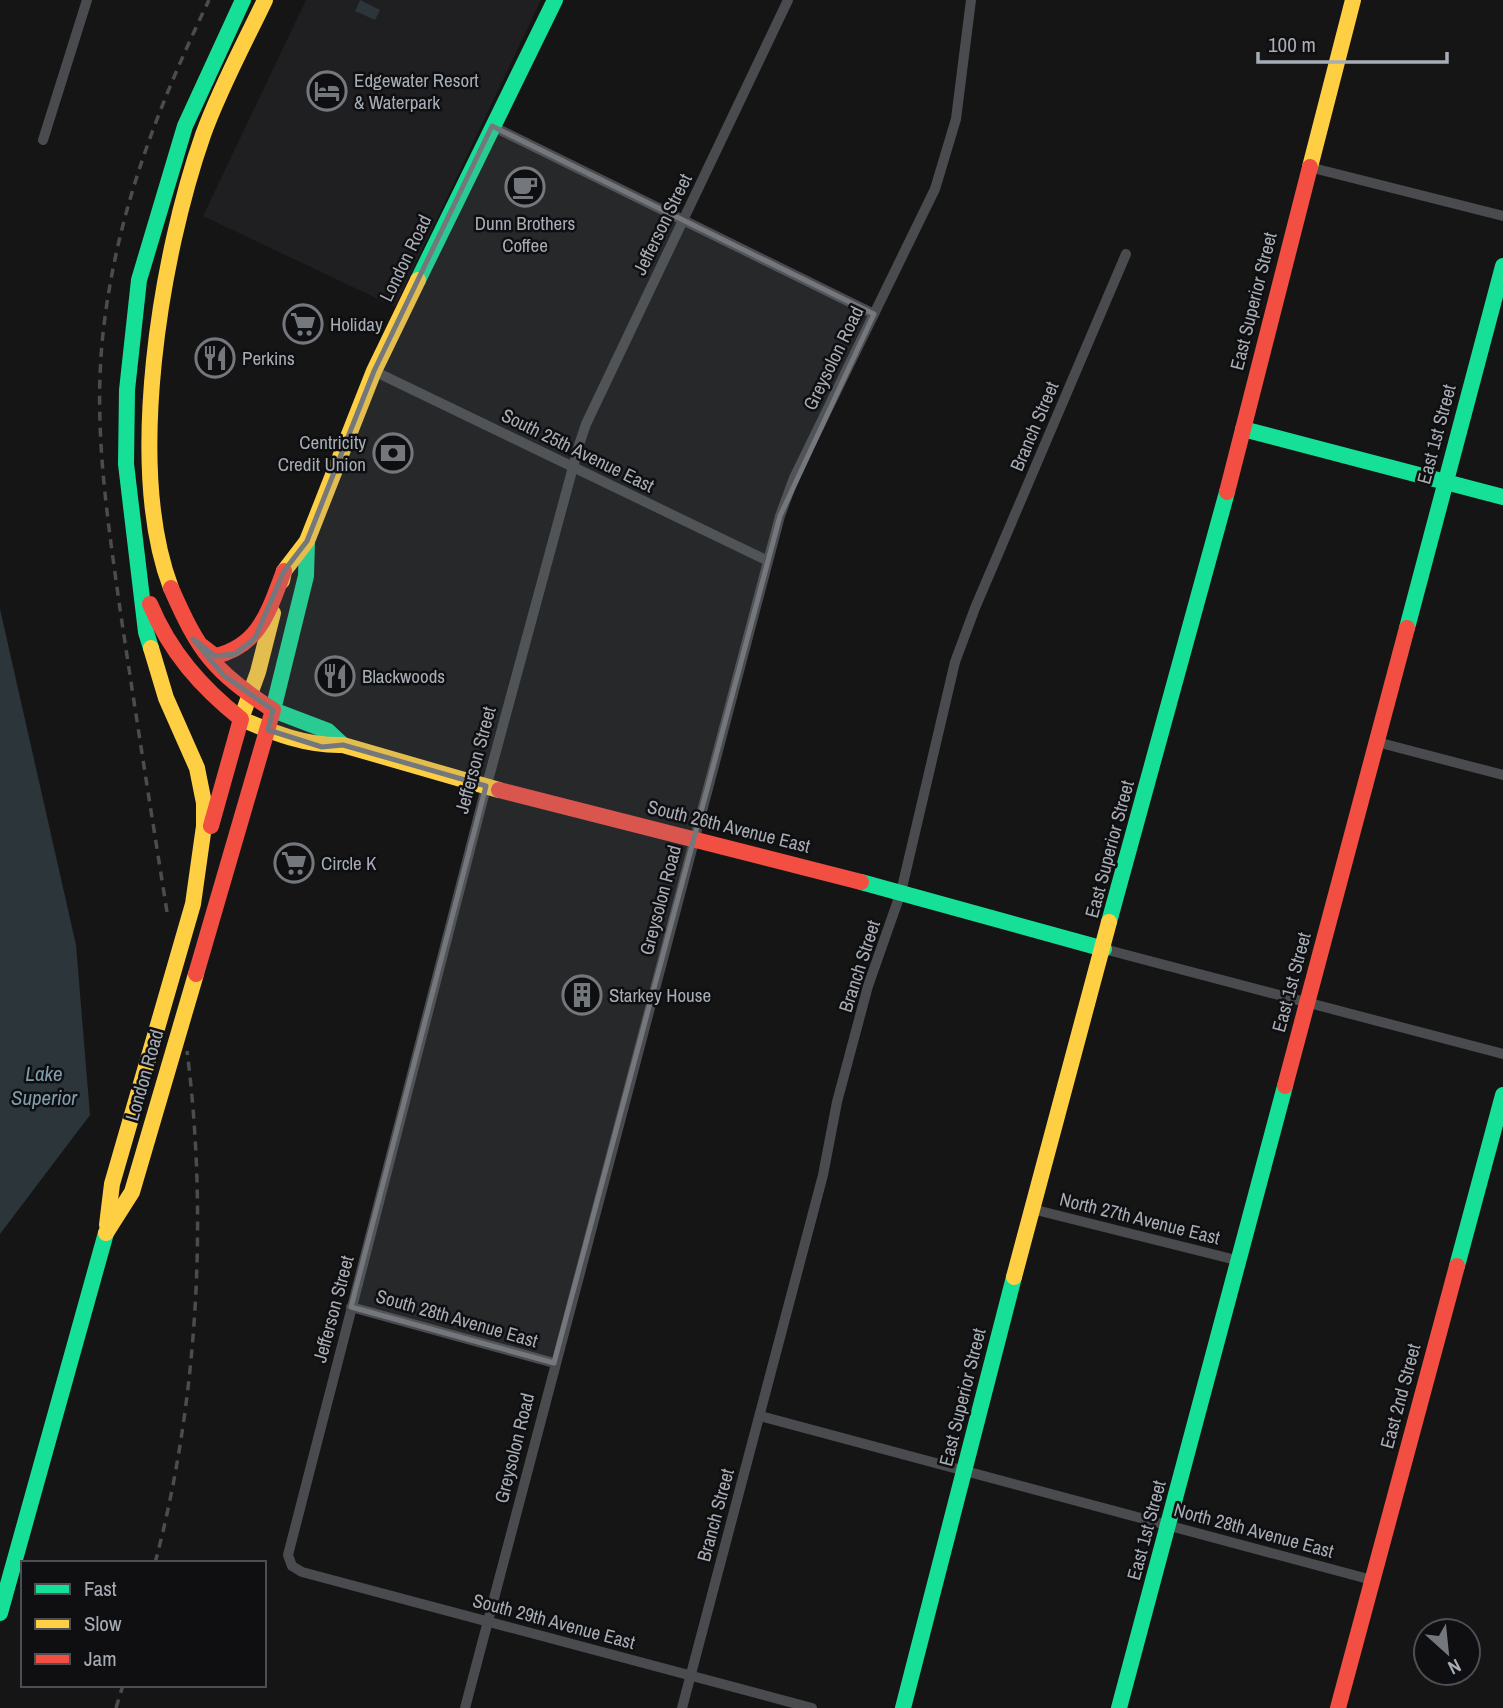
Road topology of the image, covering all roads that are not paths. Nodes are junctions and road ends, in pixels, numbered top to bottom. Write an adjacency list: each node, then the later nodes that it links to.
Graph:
1 (87, 0): 9 (street)
2 (243, 0): 24 (main road)
3 (265, 0): 25 (main road, South 26th Avenue East)
4 (555, 0): 8 (main road, London Road)
5 (788, 0): 12 (street, Jefferson Street)
6 (971, 0): 15 (street, Greysolon Road)
7 (1353, 0): 10 (main road, East Superior Street)
8 (492, 126): 12 (street); 16 (main road, London Road)
9 (43, 140)
10 (1309, 167): 11 (street); 17 (main road, East Superior Street)
11 (1503, 216)
12 (683, 220): 15 (street); 18 (street, Jefferson Street)
13 (1126, 254): 35 (street, Branch Street)
14 (1503, 267): 19 (main road, East 1st Street)
15 (874, 314): 22 (street, Greysolon Road)
16 (374, 371): 18 (street, South 25th Avenue East); 21 (main road, London Road)
17 (1243, 429): 19 (main road); 37 (main road, East Superior Street)
18 (574, 466): 22 (street, South 25th Avenue East); 33 (street, Jefferson Street)
19 (1446, 481): 20 (main road); 30 (main road, East 1st Street)
20 (1503, 497)
21 (307, 541): 23 (main road, London Road); 27 (main road, London Road)
22 (768, 561): 34 (street, Greysolon Road)
23 (284, 571): 25 (main road); 26 (main road, London Road)
24 (139, 573): 28 (main road, South 26th Avenue East); 36 (main road)
25 (193, 639): 26 (main road, South 26th Avenue East)
26 (249, 695): 27 (main road, South 26th Avenue East); 28 (main road, London Road)
27 (273, 710): 29 (main road, London Road); 31 (main road, South 26th Avenue East)
28 (241, 719): 29 (main road, South 26th Avenue East); 36 (main road, London Road)
29 (268, 730): 31 (main road, South 26th Avenue East); 42 (main road, London Road)
30 (1377, 742): 32 (street); 38 (main road, East 1st Street)
31 (343, 745): 33 (main road, South 26th Avenue East)
32 (1503, 775)
33 (487, 786): 34 (main road, South 26th Avenue East); 44 (street, Jefferson Street)
34 (694, 839): 35 (main road, South 26th Avenue East); 45 (street, Greysolon Road)
35 (901, 892): 37 (main road, South 26th Avenue East); 46 (street, Branch Street)
36 (193, 904): 42 (main road)
37 (1104, 949): 38 (street); 41 (main road, East Superior Street)
38 (1308, 1002): 39 (street); 43 (main road, East 1st Street)
39 (1503, 1054)
40 (1503, 1095): 50 (main road, East 2nd Street)
41 (1032, 1209): 43 (street, North 27th Avenue East); 47 (main road, East Superior Street)
42 (107, 1231): 51 (main road, London Road)
43 (1240, 1261): 48 (main road, East 1st Street)
44 (351, 1307): 45 (street, South 28th Avenue East); 49 (street, Jefferson Street)
45 (554, 1363): 52 (street, Greysolon Road)
46 (760, 1416): 47 (street); 53 (street, Branch Street)
47 (965, 1470): 48 (street, North 28th Avenue East); 57 (main road, East Superior Street)
48 (1169, 1525): 50 (street, North 28th Avenue East); 58 (main road, East 1st Street)
49 (289, 1562): 52 (street, South 29th Avenue East)
50 (1372, 1580): 59 (main road, East 2nd Street)
51 (0, 1612)
52 (487, 1622): 53 (street, South 29th Avenue East); 54 (street, Greysolon Road)
53 (691, 1674): 55 (street, Branch Street); 56 (street, South 29th Avenue East)
54 (465, 1708)
55 (682, 1708)
56 (812, 1708)
57 (902, 1708)
58 (1119, 1708)
59 (1338, 1708)

